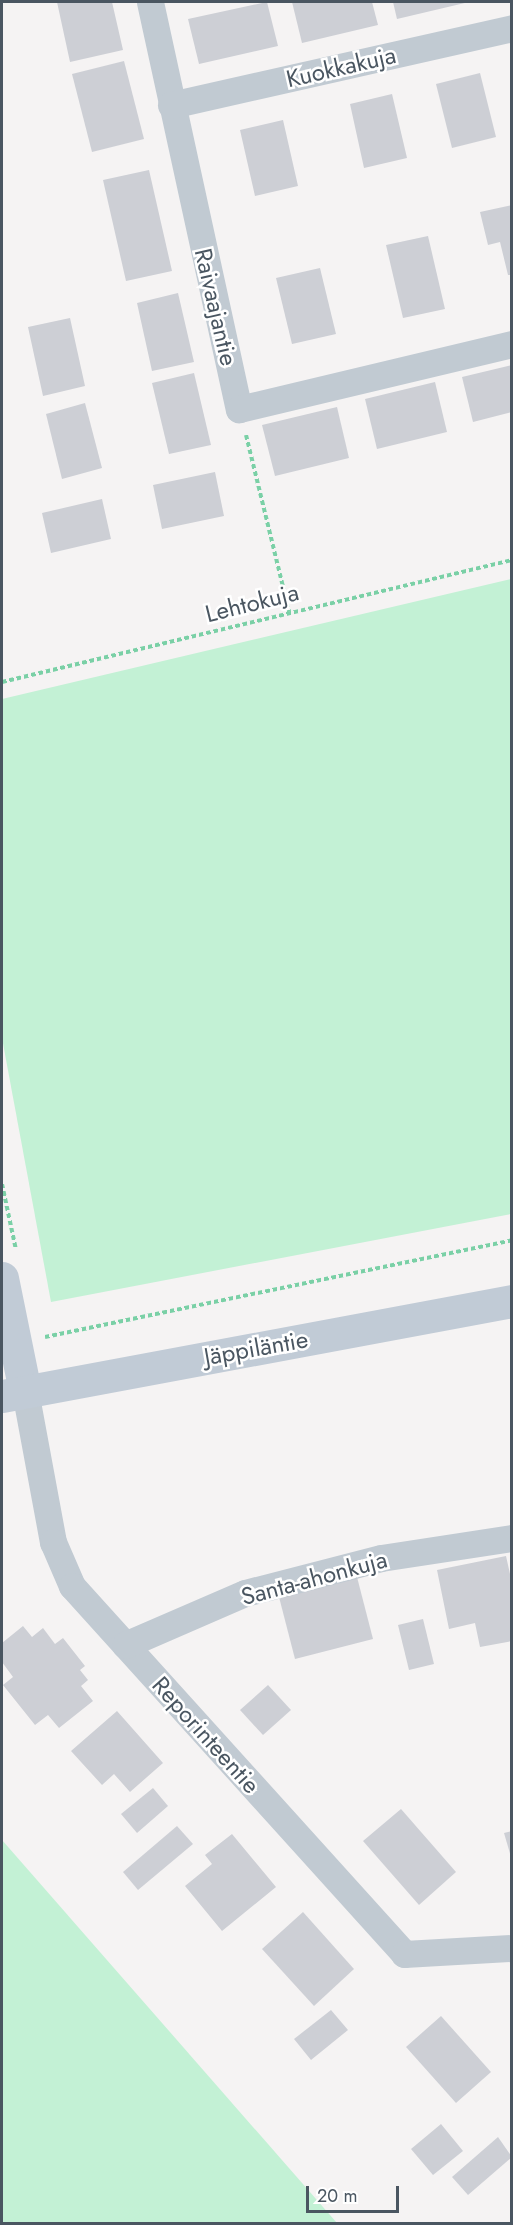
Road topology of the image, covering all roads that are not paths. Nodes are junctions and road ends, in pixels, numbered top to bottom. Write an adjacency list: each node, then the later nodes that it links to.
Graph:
1 (150, 2): 3 (street, Raivaajantie)
2 (512, 28): 3 (street, Kuokkakuja)
3 (171, 105): 4 (street, Raivaajantie)
4 (512, 344)
5 (2, 1278): 7 (main road)
6 (512, 1301): 7 (main road, Jäppiläntie)
7 (13, 1394): 9 (street, Reporinteentie)
8 (512, 1538): 9 (street, Santa-ahonkuja)
9 (125, 1645): 10 (street, Reporinteentie)
10 (512, 1948)

